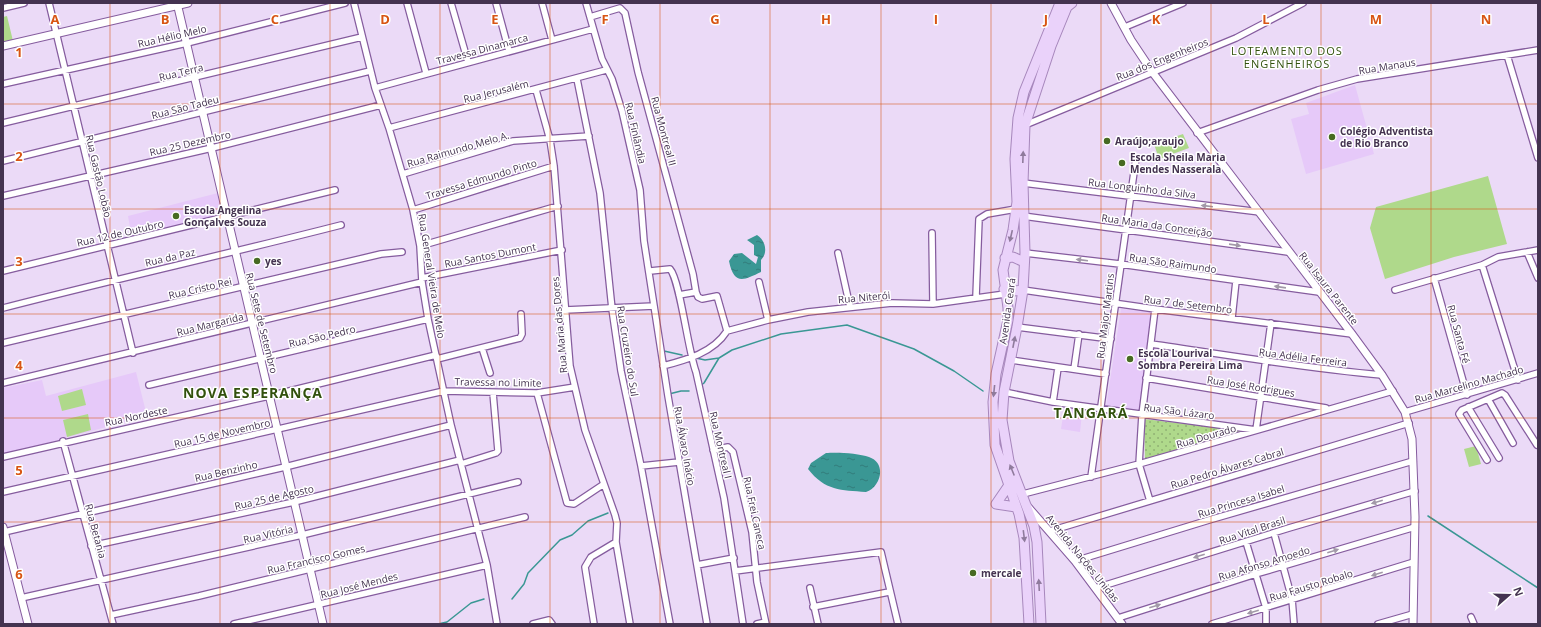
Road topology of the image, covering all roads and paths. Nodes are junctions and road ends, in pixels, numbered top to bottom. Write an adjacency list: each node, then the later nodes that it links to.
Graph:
1 (24, 3): 18 (street)
2 (48, 3): 22 (street, Rua Gastão Lobão)
3 (188, 3): 16 (street)
4 (345, 3): 25 (street, Rua Hélio Melo)
5 (354, 3): 23 (street, Rua General Vieira de Melo)
6 (407, 3): 34 (street)
7 (451, 3): 30 (street)
8 (496, 3): 28 (street)
9 (542, 3): 24 (street)
10 (586, 3): 19 (street, Rua Finlândia)
11 (1060, 3): 63 (main road, Avenida Ceará)
12 (1066, 3): 45 (main road)
13 (1072, 3): 45 (main road, Avenida Ceará)
14 (1183, 3): 20 (street)
15 (1302, 3): 35 (street, Rua dos Engenheiros)
16 (177, 4): 22 (street); 25 (street, Rua Sete de Setembro)
17 (1111, 4): 20 (street, Rua Isaura Parente)
18 (3, 8)
19 (590, 17): 21 (street, Rua Finlândia); 96 (street, Rua Montreal II)
20 (1125, 27): 35 (street, Rua Isaura Parente)
21 (593, 29): 24 (street, Travessa Dinamarca); 32 (street, Rua Finlândia)
22 (56, 33): 26 (street); 31 (street, Rua Gastão Lobão)
23 (362, 36): 33 (street, Rua General Vieira de Melo); 36 (street, Rua Terra)
24 (552, 40): 28 (street, Travessa Dinamarca)
25 (187, 43): 31 (street, Rua Hélio Melo); 36 (street, Rua Sete de Setembro)
26 (3, 46)
27 (1538, 50): 29 (street, Rua Manaus)
28 (509, 52): 30 (street, Travessa Dinamarca)
29 (1507, 55): 47 (street, Rua Manaus); 53 (street)
30 (468, 62): 34 (street, Travessa Dinamarca)
31 (65, 70): 38 (street, Rua Hélio Melo); 42 (street, Rua Gastão Lobão)
32 (606, 70): 37 (street, Rua Jerusalém); 85 (street, Rua Finlândia)
33 (370, 71): 39 (street, Rua General Vieira de Melo); 43 (street, Rua São Tadeu)
34 (426, 73): 39 (street, Travessa Dinamarca)
35 (1153, 73): 45 (street, Rua dos Engenheiros); 47 (street, Rua Isaura Parente)
36 (195, 78): 42 (street, Rua Terra); 43 (street, Rua Sete de Setembro)
37 (577, 79): 40 (street, Rua Jerusalém); 48 (street, Rua Cruzeiro do Sul)
38 (3, 84)
39 (375, 88): 41 (street, Rua General Vieira de Melo)
40 (536, 90): 46 (street, Rua Jerusalém); 49 (street, Rua Maria das Dores)
41 (380, 106): 46 (street, Rua General Vieira de Melo); 51 (street, Rua 25 Dezembro)
42 (74, 107): 44 (street, Rua Terra); 50 (street, Rua Gastão Lobão)
43 (203, 112): 50 (street, Rua São Tadeu); 51 (street, Rua Sete de Setembro)
44 (3, 123)
45 (1026, 123): 58 (main road, Avenida Ceará, one-way to 45)
46 (389, 128): 56 (street, Rua General Vieira de Melo)
47 (1198, 133): 65 (street, Rua Isaura Parente)
48 (589, 136): 49 (street, Rua Raimundo Melo A.); 105 (street, Rua Cruzeiro do Sul)
49 (550, 140): 55 (street, Rua Maria das Dores); 56 (street, Rua Raimundo Melo A.)
50 (82, 142): 54 (street, Rua São Tadeu); 57 (street, Rua Gastão Lobão)
51 (212, 148): 57 (street, Rua 25 Dezembro); 67 (street, Rua Sete de Setembro)
52 (1136, 158): 61 (street, Rua Major Martins)
53 (1538, 158)
54 (3, 160)
55 (554, 166): 62 (street, Rua Maria das Dores); 64 (street, Travessa Edmundo Pinto)
56 (403, 174): 64 (street, Rua General Vieira de Melo)
57 (90, 176): 60 (street, Rua 25 Dezembro); 71 (street, Rua Gastão Lobão)
58 (1023, 183): 61 (street, Rua Longuinho da Silva); 66 (main road, Avenida Ceará)
59 (335, 190): 67 (street, Rua 12 de Outubro)
60 (3, 196)
61 (1130, 196): 65 (street, Rua Longuinho da Silva, one-way to 61); 69 (street, Rua Major Martins)
62 (558, 206): 72 (street); 73 (street, Rua Maria das Dores)
63 (1016, 209): 80 (main road, Avenida Ceará, one-way to 80); 99 (street)
64 (413, 210): 72 (street, Rua General Vieira de Melo)
65 (1260, 212): 77 (street, Rua Isaura Parente)
66 (1023, 216): 69 (street, Rua Maria da Conceição); 81 (main road, Avenida Ceará)
67 (227, 218): 71 (street, Rua 12 de Outubro); 75 (street, Rua Sete de Setembro)
68 (341, 226): 75 (street, Rua da Paz)
69 (1127, 230): 77 (street, Rua Maria da Conceição, one-way to 77); 82 (street, Rua Major Martins)
70 (932, 232): 101 (street)
71 (107, 246): 84 (street, Rua 12 de Outubro); 88 (street, Rua Gastão Lobão)
72 (420, 246): 89 (street, Rua General Vieira de Melo)
73 (562, 250): 89 (street, Rua Santos Dumont); 107 (street, Rua Maria das Dores)
74 (1538, 250): 78 (street)
75 (235, 252): 88 (street, Rua da Paz); 92 (street, Rua Sete de Setembro)
76 (402, 252): 92 (street, Rua Cristo Rei)
77 (1288, 252): 97 (street, Rua Isaura Parente)
78 (1527, 252): 83 (street); 87 (street)
79 (838, 253): 103 (street)
80 (1005, 258): 81 (main road); 95 (main road, Avenida Ceará)
81 (1024, 258): 82 (street, Rua São Raimundo, one-way to 81); 93 (main road, Avenida Ceará)
82 (1120, 264): 90 (street, Rua São Raimundo); 100 (street, Rua Major Martins)
83 (1482, 265): 86 (street); 137 (street)
84 (3, 271)
85 (650, 271): 98 (street, Rua Montreal I); 102 (street, Rua Álvaro Inácio)
86 (1434, 278): 94 (street); 149 (street, Rua Santa Fé)
87 (1538, 278)
88 (115, 279): 104 (street, Rua da Paz); 109 (street, Rua Gastão Lobão)
89 (422, 280): 111 (street, Rua General Vieira de Melo); 113 (street, Rua Margarida)
90 (1236, 281): 97 (street, Rua São Raimundo, one-way to 90); 110 (street)
91 (759, 282): 112 (street)
92 (243, 287): 109 (street, Rua Cristo Rei); 113 (street, Rua Sete de Setembro)
93 (1023, 290): 95 (main road); 100 (street, Rua 7 de Setembro); 115 (main road, Avenida Ceará)
94 (1395, 290)
95 (1005, 291): 99 (street, Rua Niterói); 180 (main road, Avenida Ceará, one-way to 180)
96 (696, 292): 98 (street); 116 (street)
97 (1319, 292): 118 (street, Rua Isaura Parente)
98 (679, 295): 125 (street, Rua Montreal I)
99 (976, 297): 101 (street, Rua Niterói)
100 (1116, 303): 106 (street, Rua 7 de Setembro); 119 (street, Rua Major Martins)
101 (933, 304): 103 (street, Rua Niterói)
102 (654, 306): 105 (street); 129 (street, Rua Álvaro Inácio)
103 (850, 307): 112 (street, Rua Niterói)
104 (3, 308)
105 (612, 309): 107 (street); 174 (street, Rua Cruzeiro do Sul)
106 (1155, 309): 110 (street, Rua 7 de Setembro); 121 (street)
107 (565, 310): 141 (street, Rua Maria das Dores)
108 (521, 314): 122 (street, Rua Nordeste)
109 (124, 315): 120 (street, Rua Cristo Rei); 123 (street, Rua Gastão Lobão)
110 (1232, 318): 114 (street, Rua 7 de Setembro)
111 (428, 319): 124 (street, Rua General Vieira de Melo); 126 (street, Rua São Pedro)
112 (768, 320): 116 (street, Rua Niterói)
113 (252, 323): 123 (street, Rua Margarida); 126 (street, Rua Sete de Setembro)
114 (1271, 324): 118 (street, Rua 7 de Setembro); 128 (street)
115 (1017, 327): 117 (street); 127 (main road, Avenida Ceará, one-way to 115)
116 (727, 331): 125 (street)
117 (1079, 334): 119 (street); 131 (street)
118 (1352, 334): 135 (street, Rua Isaura Parente)
119 (1111, 339): 134 (street, Rua Major Martins)
120 (3, 343)
121 (1150, 344): 128 (street, Rua Adélia Ferreira); 136 (street)
122 (482, 348): 124 (street, Rua Nordeste); 132 (street)
123 (133, 353): 138 (street, Rua Margarida)
124 (437, 357): 143 (street, Rua General Vieira de Melo); 150 (street, Rua Nordeste)
125 (691, 358): 129 (street); 166 (street, Rua Montreal I)
126 (261, 360): 139 (street, Rua São Pedro); 150 (street, Rua Sete de Setembro)
127 (1011, 360): 130 (street); 145 (main road, Avenida Ceará)
128 (1267, 362): 135 (street, Rua Adélia Ferreira); 151 (street)
129 (663, 366): 172 (street, Rua Álvaro Inácio)
130 (1058, 368): 131 (street); 153 (street)
131 (1074, 369): 134 (street)
132 (490, 373)
133 (1538, 373): 137 (street, Rua Marcelino Machado)
134 (1106, 374): 155 (street, Rua Major Martins)
135 (1382, 375): 144 (street, Rua Isaura Parente)
136 (1146, 378): 151 (street, Rua José Rodrigues); 158 (street)
137 (1518, 380): 140 (street, Rua Marcelino Machado)
138 (3, 383)
139 (149, 385)
140 (1496, 386): 142 (street, Rua Marcelino Machado); 148 (street)
141 (575, 387): 147 (street, Travessa no Limite); 179 (street, Rua Maria das Dores)
142 (1489, 388): 149 (street, Rua Marcelino Machado); 152 (street)
143 (444, 391): 146 (street, Travessa no Limite); 160 (street, Rua General Vieira de Melo); 161 (street, Rua 15 de Novembro)
144 (1393, 391): 156 (street, Rua Dourado); 157 (street, Rua Isaura Parente)
145 (1004, 392): 153 (street, Rua São Lázaro); 184 (main road, Avenida Ceará, one-way to 145)
146 (493, 393): 147 (street, Travessa no Limite); 171 (street, Rua 25 de Agosto)
147 (537, 393): 179 (street)
148 (1499, 394): 152 (street); 165 (street)
149 (1467, 395): 157 (street, Rua Marcelino Machado)
150 (269, 396): 161 (street, Rua Sete de Setembro); 163 (street, Rua Nordeste)
151 (1261, 396): 156 (street, Rua José Rodrigues); 162 (street)
152 (1490, 398): 154 (street); 164 (street)
153 (1053, 402): 155 (street, Rua São Lázaro)
154 (1468, 407): 168 (street); 169 (street)
155 (1101, 408): 158 (street, Rua São Lázaro); 177 (street, Rua Major Martins)
156 (1328, 408): 162 (street, Rua Dourado)
157 (1405, 412): 159 (street, Rua Isaura Parente)
158 (1142, 415): 162 (street, Rua São Lázaro); 173 (street)
159 (1409, 423): 170 (street, Rua Isaura Parente); 185 (street, Rua Pedro Álvares Cabral)
160 (451, 425): 171 (street, Rua General Vieira de Melo); 175 (street, Rua Benzinho)
161 (277, 430): 175 (street, Rua Sete de Setembro); 176 (street, Rua 15 de Novembro)
162 (1256, 430): 173 (street, Rua Dourado)
163 (63, 442): 167 (street, Rua Nordeste); 176 (street, Rua Betania)
164 (1512, 443)
165 (1536, 445)
166 (713, 450): 202 (street, Rua Montreal I); 208 (street, Rua Frei Caneca)
167 (3, 457)
168 (1499, 458)
169 (1487, 460)
170 (1413, 461): 181 (street, Rua Isaura Parente); 203 (street, Rua Princesa Isabel)
171 (461, 462): 183 (street, Rua General Vieira de Melo); 186 (street, Rua 25 de Agosto)
172 (679, 462): 174 (street); 205 (street, Rua Álvaro Inácio)
173 (1139, 464): 177 (street, Rua Dourado); 185 (street)
174 (641, 466): 235 (street, Rua Cruzeiro do Sul)
175 (285, 467): 186 (street, Rua Sete de Setembro); 189 (street, Rua Benzinho)
176 (72, 476): 182 (street, Rua 15 de Novembro); 189 (street, Rua Betania)
177 (1091, 477): 184 (street, Rua Dourado)
178 (518, 482): 183 (street, Rua Vitória)
179 (604, 484): 197 (street, Rua Maria das Dores)
180 (1009, 485): 187 (main road, Avenida Ceará); 187 (main road)
181 (1415, 491): 191 (street, Rua Isaura Parente); 195 (street, Rua Vital Brasil, one-way to 195)
182 (3, 492)
183 (468, 494): 193 (street, Rua General Vieira de Melo); 196 (street, Rua Vitória)
184 (1023, 494): 188 (main road, Avenida Ceará)
185 (1150, 501): 194 (street, Rua Pedro Álvares Cabral)
186 (294, 502): 196 (street, Rua Sete de Setembro); 200 (street, Rua 25 de Agosto)
187 (1015, 503): 188 (main road); 241 (main road, Avenida Ceará, one-way to 241)
188 (1027, 506): 194 (street, Avenida Nações Unidas); 242 (main road, Avenida Ceará, one-way to 188)
189 (82, 514): 192 (street, Rua Benzinho); 200 (street, Rua Betania)
190 (525, 517): 193 (street, Rua Francisco Gomes)
191 (1415, 527): 204 (street, Rua Isaura Parente); 207 (street, Rua Afonso Amoedo, one-way to 191)
192 (4, 529): 201 (street)
193 (479, 530): 206 (street, Rua General Vieira de Melo); 209 (street, Rua Francisco Gomes)
194 (1050, 531): 203 (street, Avenida Nações Unidas)
195 (1274, 533): 198 (street, Rua Vital Brasil); 207 (street)
196 (302, 535): 209 (street, Rua Sete de Setembro); 212 (street, Rua Vitória)
197 (616, 542): 233 (street); 234 (street, Rua Maria das Dores)
198 (1246, 542): 211 (street); 214 (street, Rua Vital Brasil, one-way to 214)
199 (3, 546): 201 (street)
200 (91, 546): 212 (street, Rua Betania)
201 (9, 552): 216 (street)
202 (734, 558): 205 (street); 210 (street, Rua Montreal I)
203 (1075, 562): 214 (street, Avenida Nações Unidas)
204 (1414, 562): 217 (street, Rua Fausto Robalo, one-way to 217); 221 (street, Rua Isaura Parente)
205 (697, 564): 236 (street, Rua Álvaro Inácio)
206 (487, 565): 218 (street, Rua José Mendes); 231 (street, Rua General Vieira de Melo)
207 (1284, 566): 211 (street, Rua Afonso Amoedo); 217 (street)
208 (756, 567): 210 (street); 215 (street); 226 (street, Rua Frei Caneca)
209 (310, 570): 218 (street, Rua Sete de Setembro); 222 (street, Rua Francisco Gomes)
210 (735, 571): 237 (street, Rua Montreal I)
211 (1256, 574): 220 (street); 224 (street, Rua Afonso Amoedo, one-way to 211)
212 (100, 580): 216 (street, Rua Vitória); 222 (street, Rua Betania)
213 (810, 588): 219 (street)
214 (1096, 588): 224 (street, Avenida Nações Unidas)
215 (889, 592): 219 (street); 240 (street)
216 (21, 598): 227 (street)
217 (1292, 599): 220 (street, Rua Fausto Robalo); 245 (street)
218 (318, 604): 229 (street, Rua José Mendes); 230 (street, Rua Sete de Setembro)
219 (813, 607): 239 (street)
220 (1266, 608): 243 (street, Rua Fausto Robalo, one-way to 243); 244 (street)
221 (1413, 614): 246 (street); 247 (street, Rua Isaura Parente)
222 (111, 615): 228 (street, Rua Betania)
223 (1471, 617): 248 (street)
224 (1120, 621)
225 (552, 623): 232 (street)
226 (766, 623): 238 (street)
227 (28, 624)
228 (113, 624)
229 (234, 624)
230 (323, 624)
231 (497, 624)
232 (532, 624)
233 (594, 624)
234 (630, 624)
235 (670, 624)
236 (707, 624)
237 (744, 624)
238 (757, 624)
239 (818, 624)
240 (898, 624)
241 (1029, 624)
242 (1041, 624)
243 (1212, 624)
244 (1266, 624)
245 (1294, 624)
246 (1378, 624)
247 (1413, 624)
248 (1474, 624)

